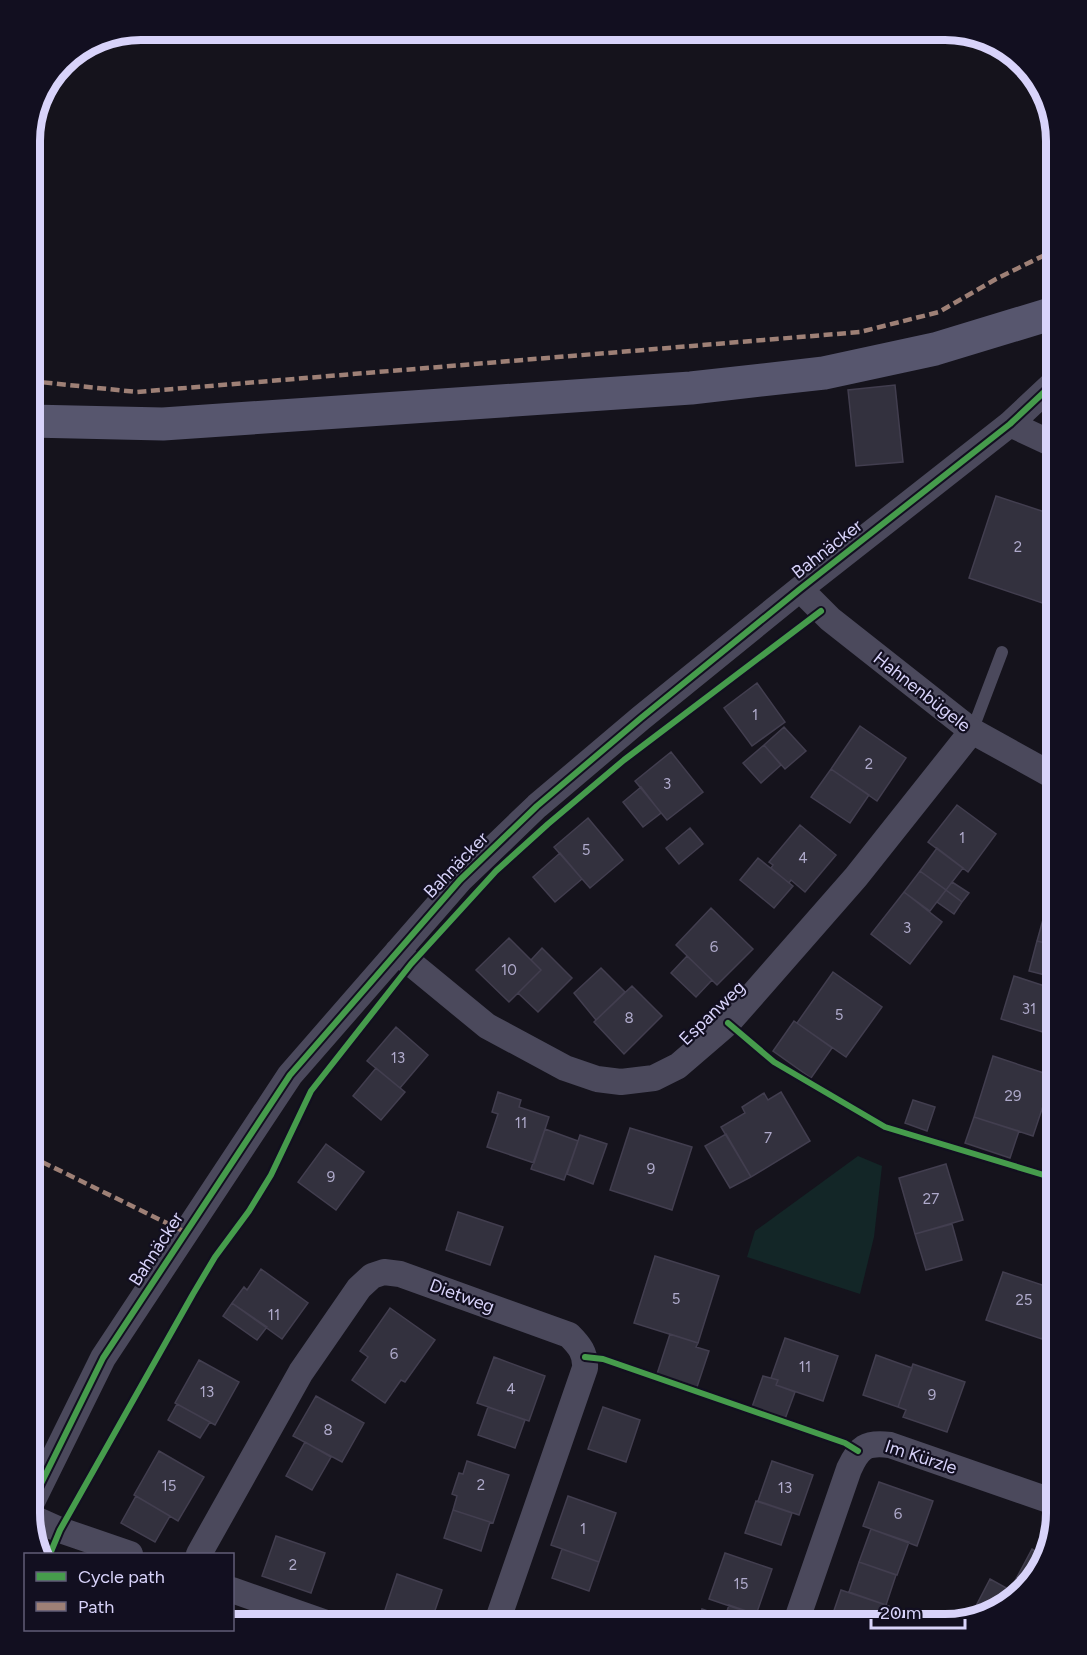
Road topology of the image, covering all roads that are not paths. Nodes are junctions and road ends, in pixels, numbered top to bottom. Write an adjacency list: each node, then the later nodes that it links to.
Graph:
1 (1046, 315): 3 (street)
2 (1046, 390): 4 (street, Bahnäcker)
3 (41, 421)
4 (1010, 424): 5 (street); 6 (street, Bahnäcker)
5 (1046, 441)
6 (800, 589): 8 (street, Hahnenbügele); 10 (street, Bahnäcker)
7 (1002, 652): 8 (lane)
8 (972, 731): 9 (street, Hahnenbügele); 10 (street, Espanweg)
9 (1046, 772)
10 (397, 952): 11 (street, Bahnäcker)
11 (40, 1486)
12 (1046, 1499): 19 (street, Im Kürzle)
13 (41, 1521): 14 (street)
14 (127, 1553)
15 (200, 1553): 18 (street, Dietweg)
16 (234, 1591): 17 (street)
17 (301, 1614)
18 (500, 1614)
19 (799, 1614)

